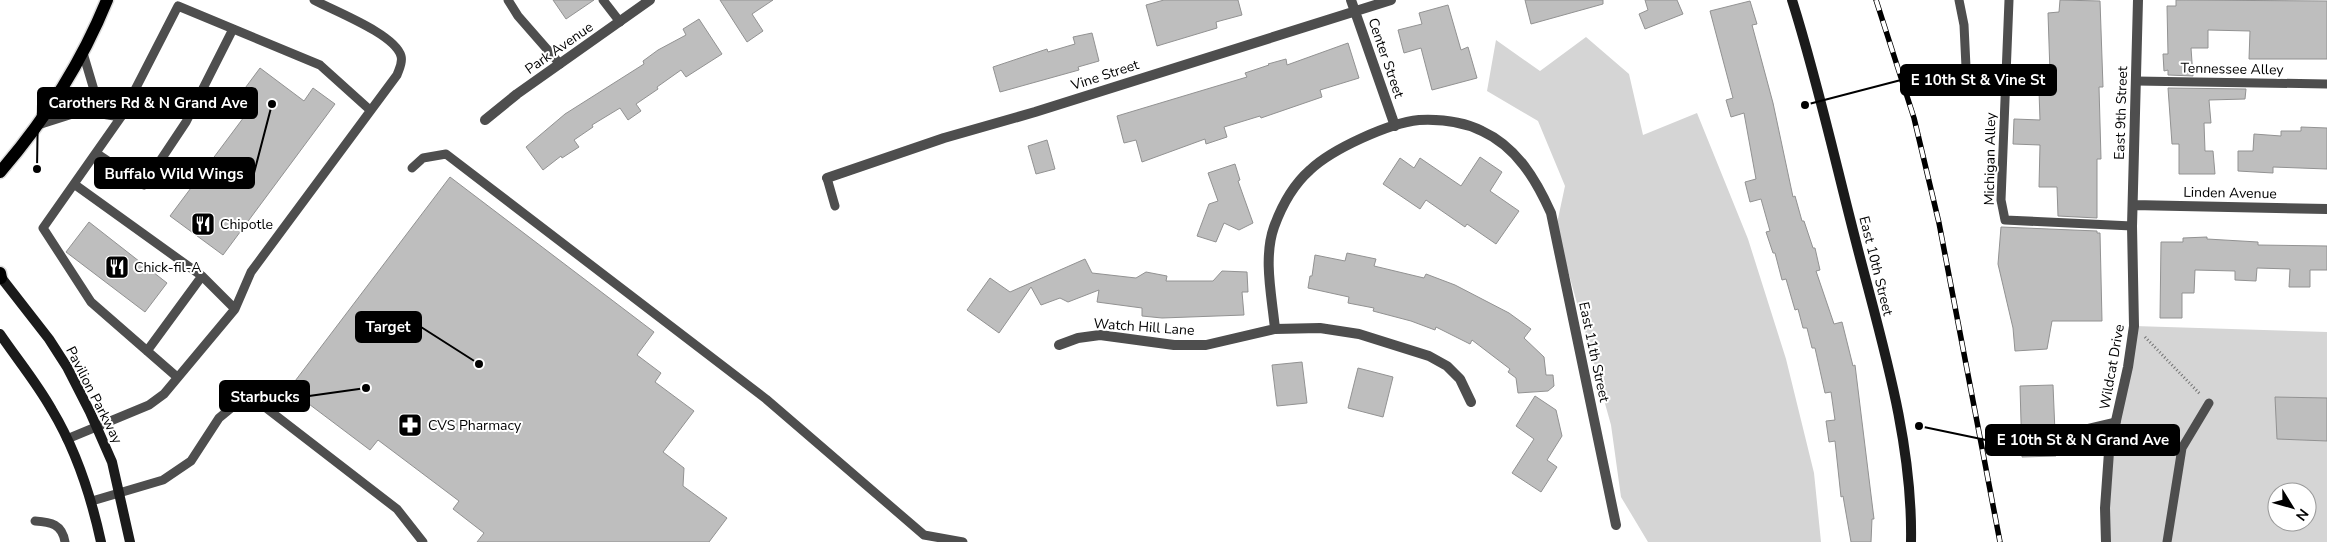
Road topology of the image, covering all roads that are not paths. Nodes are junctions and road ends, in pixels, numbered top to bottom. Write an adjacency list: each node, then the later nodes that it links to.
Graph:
1 (107, 0): 15 (main road)
2 (314, 0): 20 (lane)
3 (508, 0): 16 (lane)
4 (603, 0): 13 (lane)
5 (1351, 0): 12 (street, Center Street)
6 (1391, 0): 12 (street, Vine Street)
7 (1792, 0): 57 (main road, East 10th Street)
8 (1959, 0): 19 (lane)
9 (2009, 0): 33 (lane, Michigan Alley)
10 (2138, 0): 17 (street, East 9th Street)
11 (644, 2): 13 (street, Park Avenue)
12 (1356, 11): 24 (street, Center Street); 28 (street, Vine Street)
13 (620, 22): 16 (street, Park Avenue)
14 (233, 29): 20 (lane); 21 (lane); 25 (lane)
15 (84, 53): 21 (lane); 23 (main road)
16 (560, 64): 22 (street, Park Avenue)
17 (2136, 81): 18 (lane, Tennessee Alley); 30 (street, East 9th Street)
18 (2327, 84)
19 (1967, 88)
20 (370, 110): 36 (lane)
21 (121, 117): 23 (lane); 25 (lane)
22 (485, 120)
23 (38, 126): 27 (main road)
24 (1395, 126): 37 (street, East 11th Street); 51 (street, East 11th Street)
25 (96, 153): 29 (lane)
26 (412, 168): 56 (lane)
27 (0, 173)
28 (827, 178): 31 (lane)
29 (74, 184): 35 (lane); 40 (lane)
30 (2132, 205): 32 (street, Linden Avenue); 33 (street, East 9th Street)
31 (835, 206)
32 (2327, 209)
33 (2132, 226): 44 (street, Wildcat Drive)
34 (0, 276): 45 (main road, Pavilion Parkway)
35 (202, 276): 36 (lane); 40 (lane)
36 (235, 309): 41 (lane)
37 (1274, 329): 39 (street, Watch Hill Lane); 42 (street, Watch Hill Lane)
38 (0, 334): 47 (main road)
39 (1059, 345)
40 (147, 351): 41 (lane)
41 (178, 377): 45 (lane)
42 (1471, 402)
43 (2209, 403): 59 (lane)
44 (2116, 422): 46 (lane); 58 (street, Wildcat Drive)
45 (97, 426): 47 (lane); 48 (main road, Pavilion Parkway)
46 (2064, 434)
47 (67, 439): 49 (main road)
48 (120, 495): 49 (lane); 54 (main road, Pavilion Parkway); 55 (lane)
49 (92, 501): 53 (main road)
50 (35, 522): 52 (lane)
51 (1616, 525)
52 (65, 542)
53 (101, 542)
54 (130, 542)
55 (423, 542)
56 (963, 542)
57 (1911, 542)
58 (2106, 542)
59 (2168, 542)

